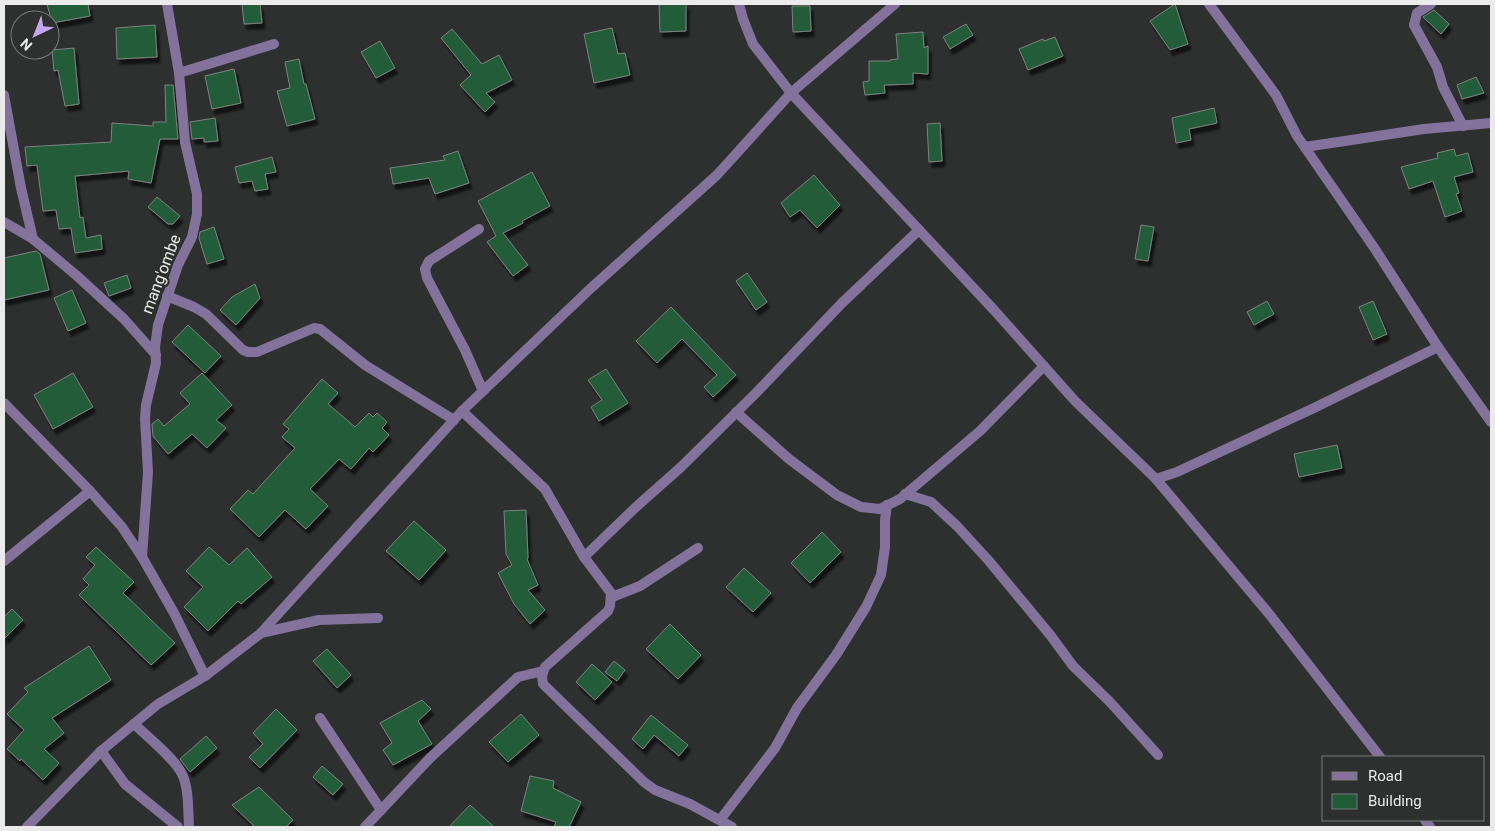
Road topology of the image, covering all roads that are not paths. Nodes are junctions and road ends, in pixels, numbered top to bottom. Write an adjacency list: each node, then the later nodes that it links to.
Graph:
1 (167, 4): 7 (street, mang'ombe)
2 (740, 4): 8 (street)
3 (895, 4): 8 (street)
4 (1209, 4): 13 (street)
5 (1431, 4): 12 (street)
6 (274, 44): 7 (street)
7 (179, 73): 18 (street, mang'ombe)
8 (791, 93): 16 (street); 22 (street)
9 (4, 95): 10 (street)
10 (5, 114): 17 (street)
11 (1491, 122): 12 (street)
12 (1462, 126): 13 (street)
13 (1305, 147): 19 (street)
14 (4, 222): 17 (street)
15 (479, 229): 22 (street)
16 (919, 230): 21 (street); 25 (street)
17 (33, 239): 20 (street)
18 (167, 296): 20 (street, mang'ombe); 26 (street)
19 (1438, 347): 27 (street); 28 (street)
20 (156, 355): 33 (street, mang'ombe)
21 (1044, 366): 28 (street); 30 (street)
22 (483, 391): 24 (street)
23 (4, 403): 29 (street)
24 (462, 411): 26 (street); 34 (street)
25 (736, 412): 31 (street); 34 (street)
26 (454, 420): 38 (street)
27 (1491, 422)
28 (1156, 479): 45 (street)
29 (90, 491): 33 (street); 35 (street)
30 (906, 494): 31 (street); 44 (street)
31 (888, 505): 47 (street)
32 (698, 548): 36 (street)
33 (142, 557): 40 (street)
34 (584, 557): 36 (street)
35 (4, 561)
36 (612, 597): 39 (street)
37 (378, 618): 38 (street)
38 (260, 634): 40 (street)
39 (543, 670): 46 (street); 47 (street)
40 (205, 676): 42 (street)
41 (320, 718): 46 (street)
42 (134, 724): 43 (street); 50 (street)
43 (101, 751): 48 (street); 49 (street)
44 (1158, 755)
45 (1379, 756)
46 (381, 810): 51 (street)
47 (720, 820): 52 (street)
48 (27, 827)
49 (178, 827)
50 (190, 827)
51 (365, 827)
52 (732, 827)

